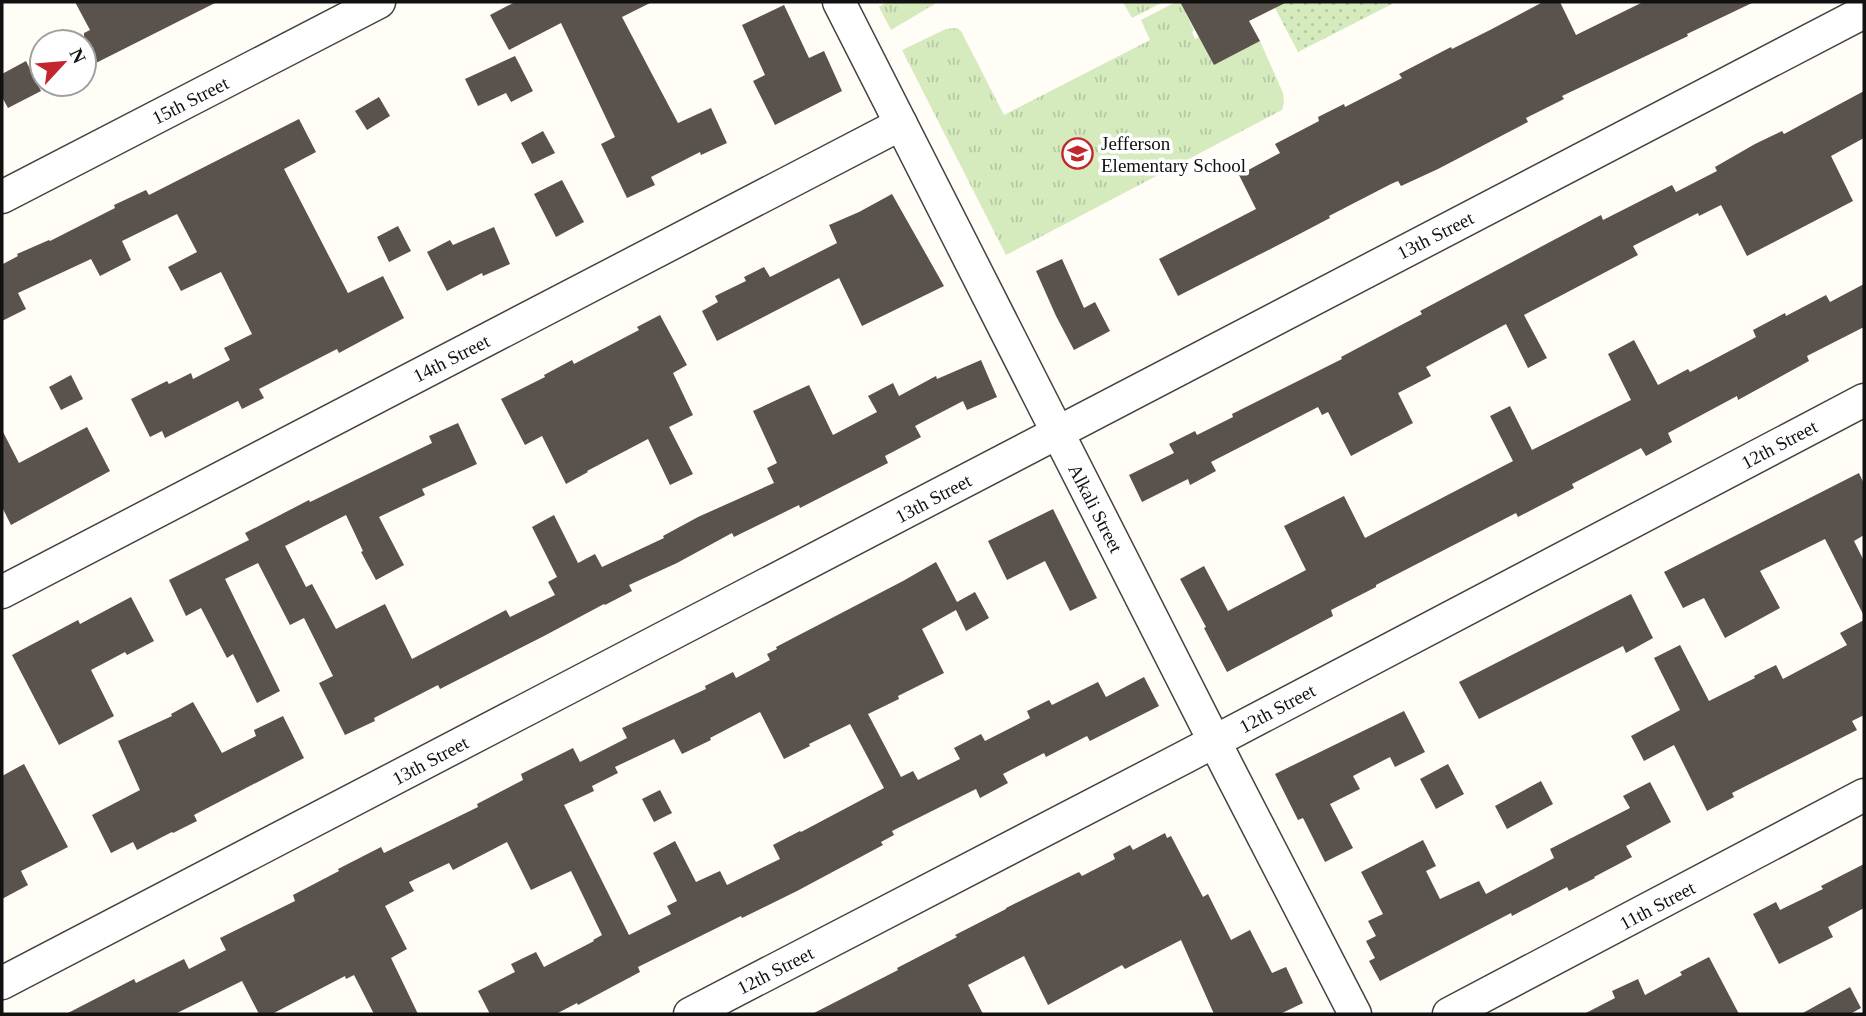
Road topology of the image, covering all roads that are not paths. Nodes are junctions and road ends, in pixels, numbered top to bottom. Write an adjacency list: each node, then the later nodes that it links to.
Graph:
1 (379, 2): 4 (street, 15th Street)
2 (839, 2): 5 (street, Alkali Street)
3 (1864, 12): 8 (street, 13th Street)
4 (331, 13): 6 (street, 15th Street)
5 (901, 124): 8 (street, Alkali Street); 9 (street, 14th Street)
6 (2, 197)
7 (1864, 400): 10 (street, 12th Street)
8 (1058, 433): 10 (street, Alkali Street); 12 (street, 13th Street)
9 (2, 592)
10 (1214, 741): 13 (street, 12th Street); 14 (street, Alkali Street)
11 (1864, 795): 15 (street, 11th Street)
12 (2, 983)
13 (690, 1014)
14 (1355, 1014)
15 (1449, 1014)

